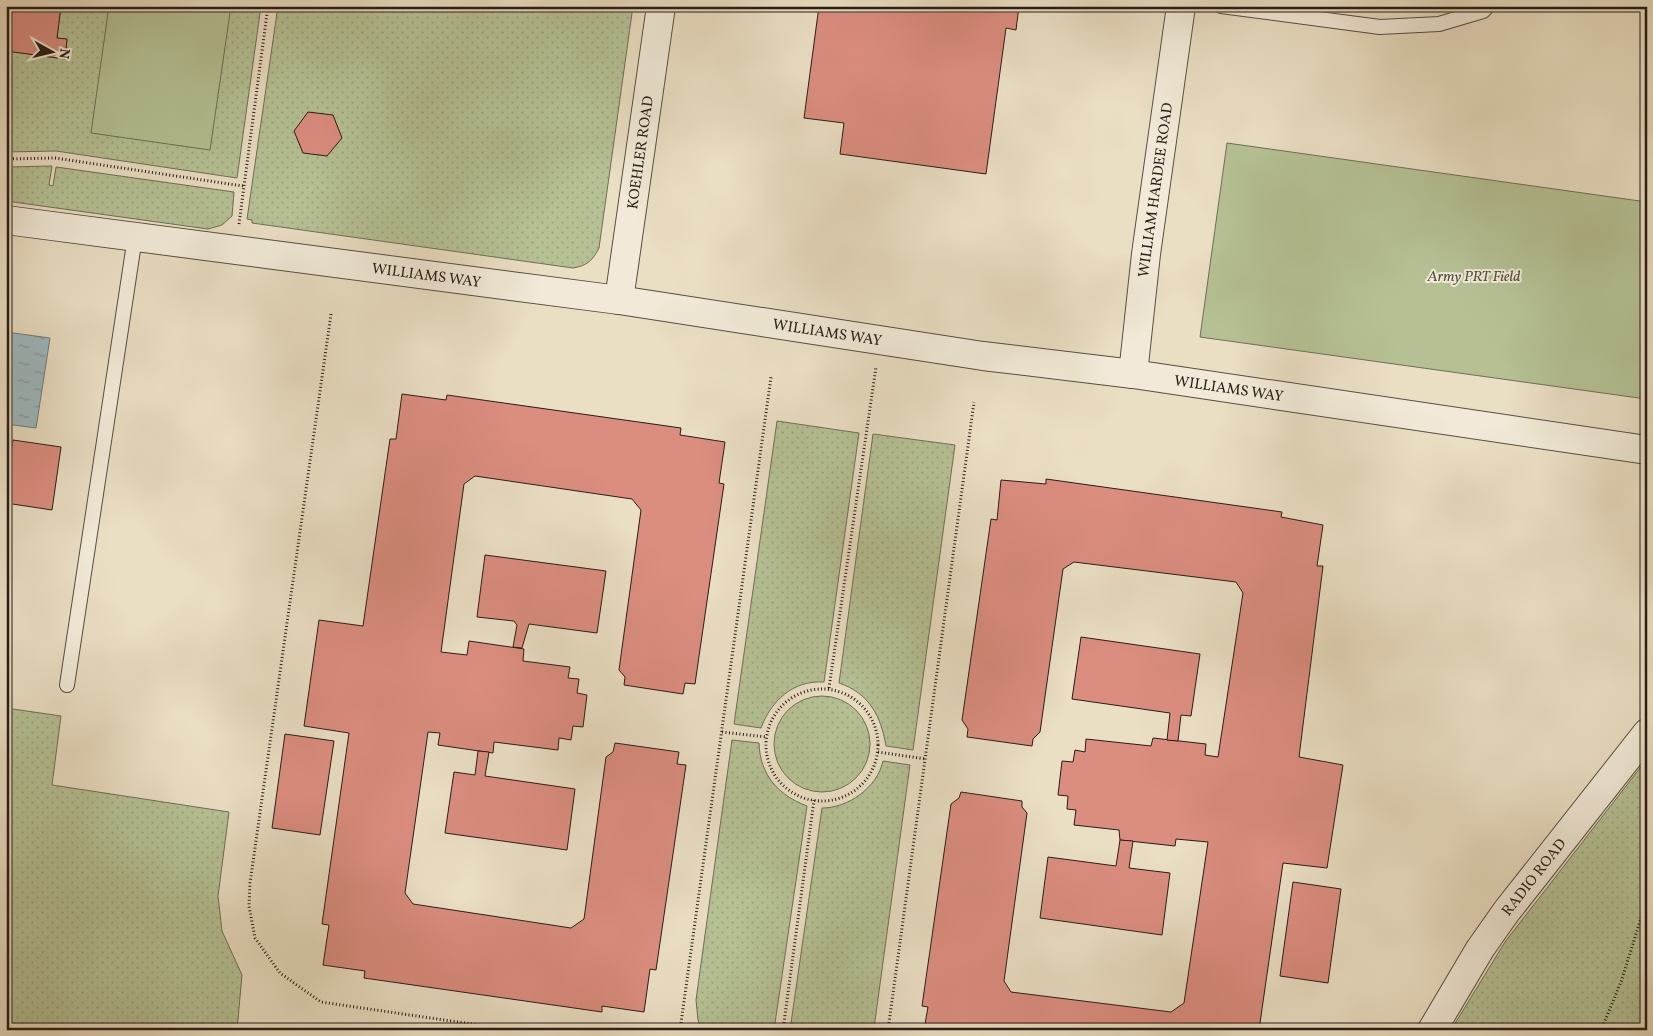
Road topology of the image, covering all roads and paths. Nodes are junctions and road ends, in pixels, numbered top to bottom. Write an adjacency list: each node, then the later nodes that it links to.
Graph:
1 (268, 6): 7 (path)
2 (660, 6): 11 (street, KOEHLER ROAD)
3 (1181, 6): 14 (street, WILLIAM HARDEE ROAD)
4 (1221, 6): 5 (lane)
5 (1488, 6)
6 (6, 159): 7 (path)
7 (243, 186): 9 (path)
8 (6, 220): 10 (street, WILLIAMS WAY)
9 (238, 230)
10 (135, 237): 11 (street, WILLIAMS WAY); 18 (lane)
11 (619, 300): 14 (street, WILLIAMS WAY)
12 (331, 314): 27 (path)
13 (876, 367): 19 (path)
14 (1132, 374): 17 (street, WILLIAMS WAY)
15 (771, 378): 20 (path)
16 (974, 402): 24 (path)
17 (1647, 450)
18 (67, 685)
19 (829, 688): 22 (path); 23 (path)
20 (722, 732): 22 (path); 28 (path)
21 (1647, 733): 31 (street, RADIO ROAD)
22 (766, 737): 25 (path)
23 (878, 752): 24 (path); 25 (path)
24 (926, 759): 30 (path)
25 (814, 800): 29 (path)
26 (1647, 899): 32 (path)
27 (513, 1030)
28 (680, 1030)
29 (783, 1030)
30 (888, 1030)
31 (1432, 1030)
32 (1601, 1030)

